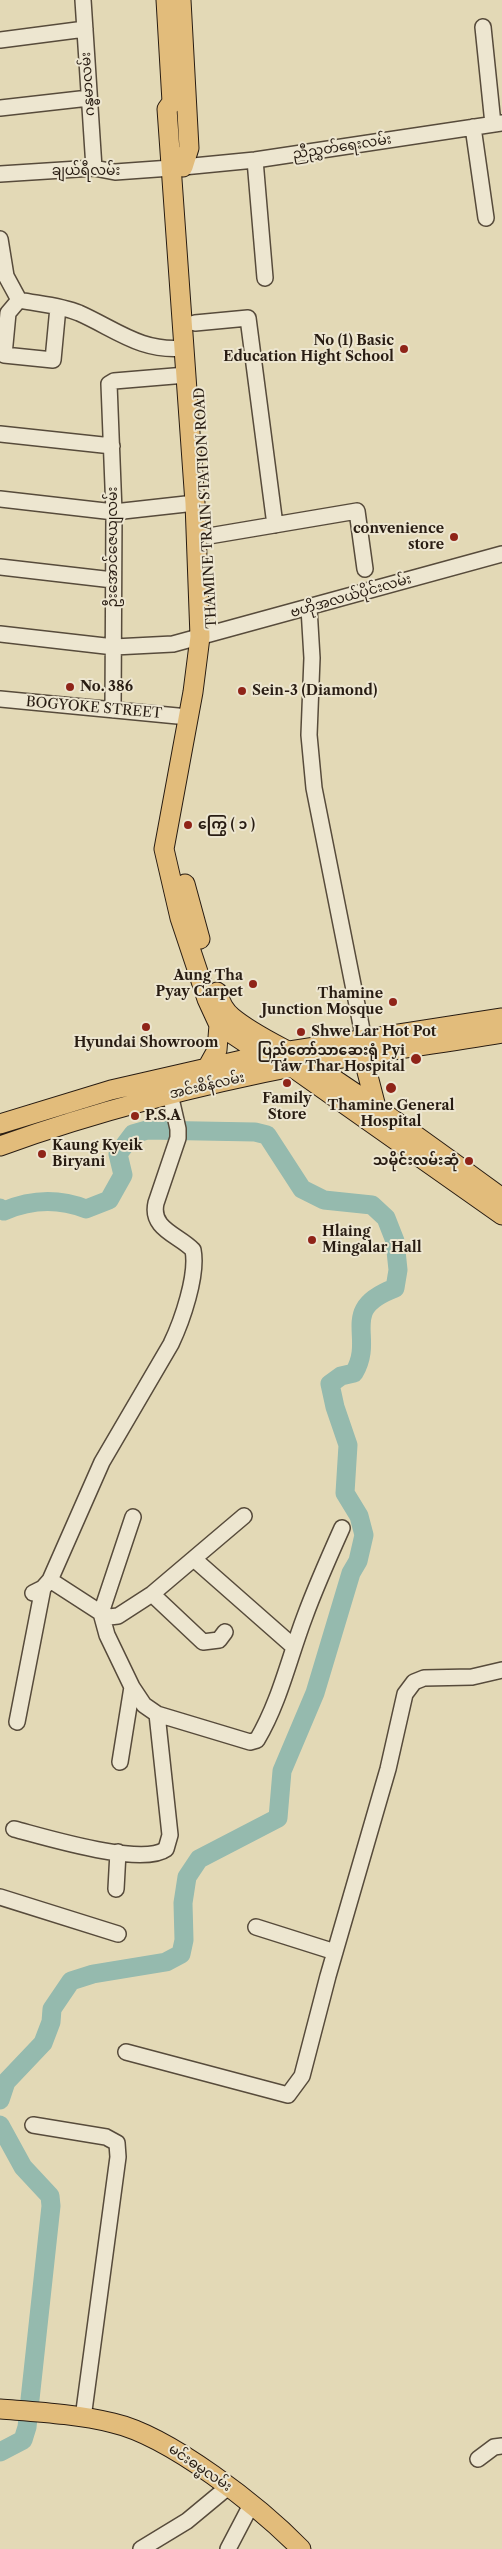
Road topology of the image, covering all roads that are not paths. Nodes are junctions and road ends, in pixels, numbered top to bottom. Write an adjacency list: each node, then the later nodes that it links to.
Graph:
1 (83, 0): 6 (street, ဂန္ဓမာလမ်း)
2 (156, 0): 14 (main road)
3 (166, 0): 14 (main road, THAMINE TRAIN STATION ROAD)
4 (181, 0): 14 (main road)
5 (483, 27): 10 (street)
6 (85, 29): 7 (street); 8 (street, ဂန္ဓမာလမ်း)
7 (0, 40)
8 (89, 98): 9 (street); 13 (street, ဂန္ဓမာလမ်း)
9 (0, 108)
10 (497, 124): 11 (street, ညီညွှတ်ရေးလမ်း)
11 (473, 127): 12 (street, ညီညွှတ်ရေးလမ်း); 16 (street)
12 (255, 160): 14 (street, ညီညွှတ်ရေးလမ်း); 18 (street)
13 (94, 168): 14 (street, ချယ်ရီလမ်း); 15 (street, ချယ်ရီလမ်း)
14 (177, 168): 22 (main road, THAMINE TRAIN STATION ROAD); 23 (main road, THAMINE TRAIN STATION ROAD)
15 (0, 174)
16 (486, 218)
17 (0, 239): 19 (street)
18 (265, 278)
19 (19, 300): 20 (street); 21 (street)
20 (58, 306): 21 (street); 23 (street)
21 (4, 313)
22 (195, 323): 23 (main road, THAMINE TRAIN STATION ROAD); 30 (street)
23 (189, 350): 24 (main road, THAMINE TRAIN STATION ROAD); 29 (main road, THAMINE TRAIN STATION ROAD)
24 (186, 375): 26 (street, ဦးအောင်ဇေယျလမ်း); 29 (main road, THAMINE TRAIN STATION ROAD)
25 (0, 434): 26 (street)
26 (112, 446): 28 (street, ဦးအောင်ဇေယျလမ်း)
27 (0, 499): 28 (street)
28 (114, 512): 29 (street); 34 (street, ဦးအောင်ဇေယျလမ်း)
29 (202, 519): 30 (street); 37 (main road, THAMINE TRAIN STATION ROAD)
30 (275, 525): 33 (street)
31 (502, 554): 35 (street, ဗဟိုအလယ်ပိုင်းလမ်း)
32 (0, 567): 34 (street)
33 (365, 569)
34 (113, 580): 38 (street, ဦးအောင်ဇေယျလမ်း)
35 (309, 608): 37 (street, ဗဟိုအလယ်ပိုင်းလမ်း); 45 (street)
36 (0, 634): 38 (street, ဗဟိုအလယ်ပိုင်းလမ်း)
37 (207, 635): 38 (street, ဗဟိုအလယ်ပိုင်းလမ်း); 41 (main road, THAMINE TRAIN STATION ROAD); 47 (main road, THAMINE TRAIN STATION ROAD)
38 (114, 647): 40 (street, ဦးအောင်ဇေယျလမ်း)
39 (0, 699): 40 (street, BOGYOKE STREET)
40 (113, 710): 41 (street, BOGYOKE STREET)
41 (188, 717): 43 (main road, THAMINE TRAIN STATION ROAD)
42 (502, 1018): 45 (main road)
43 (219, 1025): 46 (main road); 48 (main road)
44 (502, 1033): 45 (main road, အင်းစိန်လမ်း)
45 (368, 1047): 47 (main road, အင်းစိန်လမ်း); 50 (main road)
46 (264, 1054): 47 (main road, အင်းစိန်လမ်း); 48 (main road, အင်းစိန်လမ်း)
47 (297, 1061): 49 (main road, အင်းစိန်လမ်း); 50 (main road); 54 (main road)
48 (207, 1068): 51 (main road, အင်းစိန်လမ်း)
49 (170, 1094): 52 (main road, အင်းစိန်လမ်း); 59 (street)
50 (376, 1107): 53 (main road)
51 (0, 1124)
52 (0, 1146)
53 (502, 1198)
54 (502, 1215)
55 (133, 1516): 61 (street)
56 (244, 1516): 58 (street)
57 (342, 1528): 63 (street)
58 (194, 1559): 60 (street); 63 (street)
59 (42, 1587): 61 (street); 67 (street)
60 (152, 1594): 61 (street); 62 (street)
61 (101, 1613): 65 (street)
62 (225, 1632)
63 (294, 1647): 66 (street)
64 (502, 1670): 75 (street)
65 (132, 1687): 66 (street); 68 (street)
66 (157, 1714): 70 (street)
67 (17, 1722)
68 (120, 1762)
69 (14, 1829): 70 (street)
70 (118, 1852): 71 (street)
71 (116, 1889)
72 (0, 1897): 74 (street)
73 (256, 1927): 75 (street)
74 (118, 1934)
75 (335, 1952): 76 (street)
76 (126, 2052)
77 (32, 2125): 79 (street)
78 (9, 2409): 79 (main road, မင်းဓမ္မလမ်း)
79 (83, 2418): 82 (main road, မင်းဓမ္မလမ်း)
80 (502, 2446): 81 (street)
81 (478, 2459)
82 (228, 2487): 83 (main road, မင်းဓမ္မလမ်း); 84 (street)
83 (255, 2508): 85 (street); 86 (street); 87 (main road, မင်းဓမ္မလမ်း)
84 (141, 2549)
85 (228, 2549)
86 (238, 2549)
87 (301, 2549)

